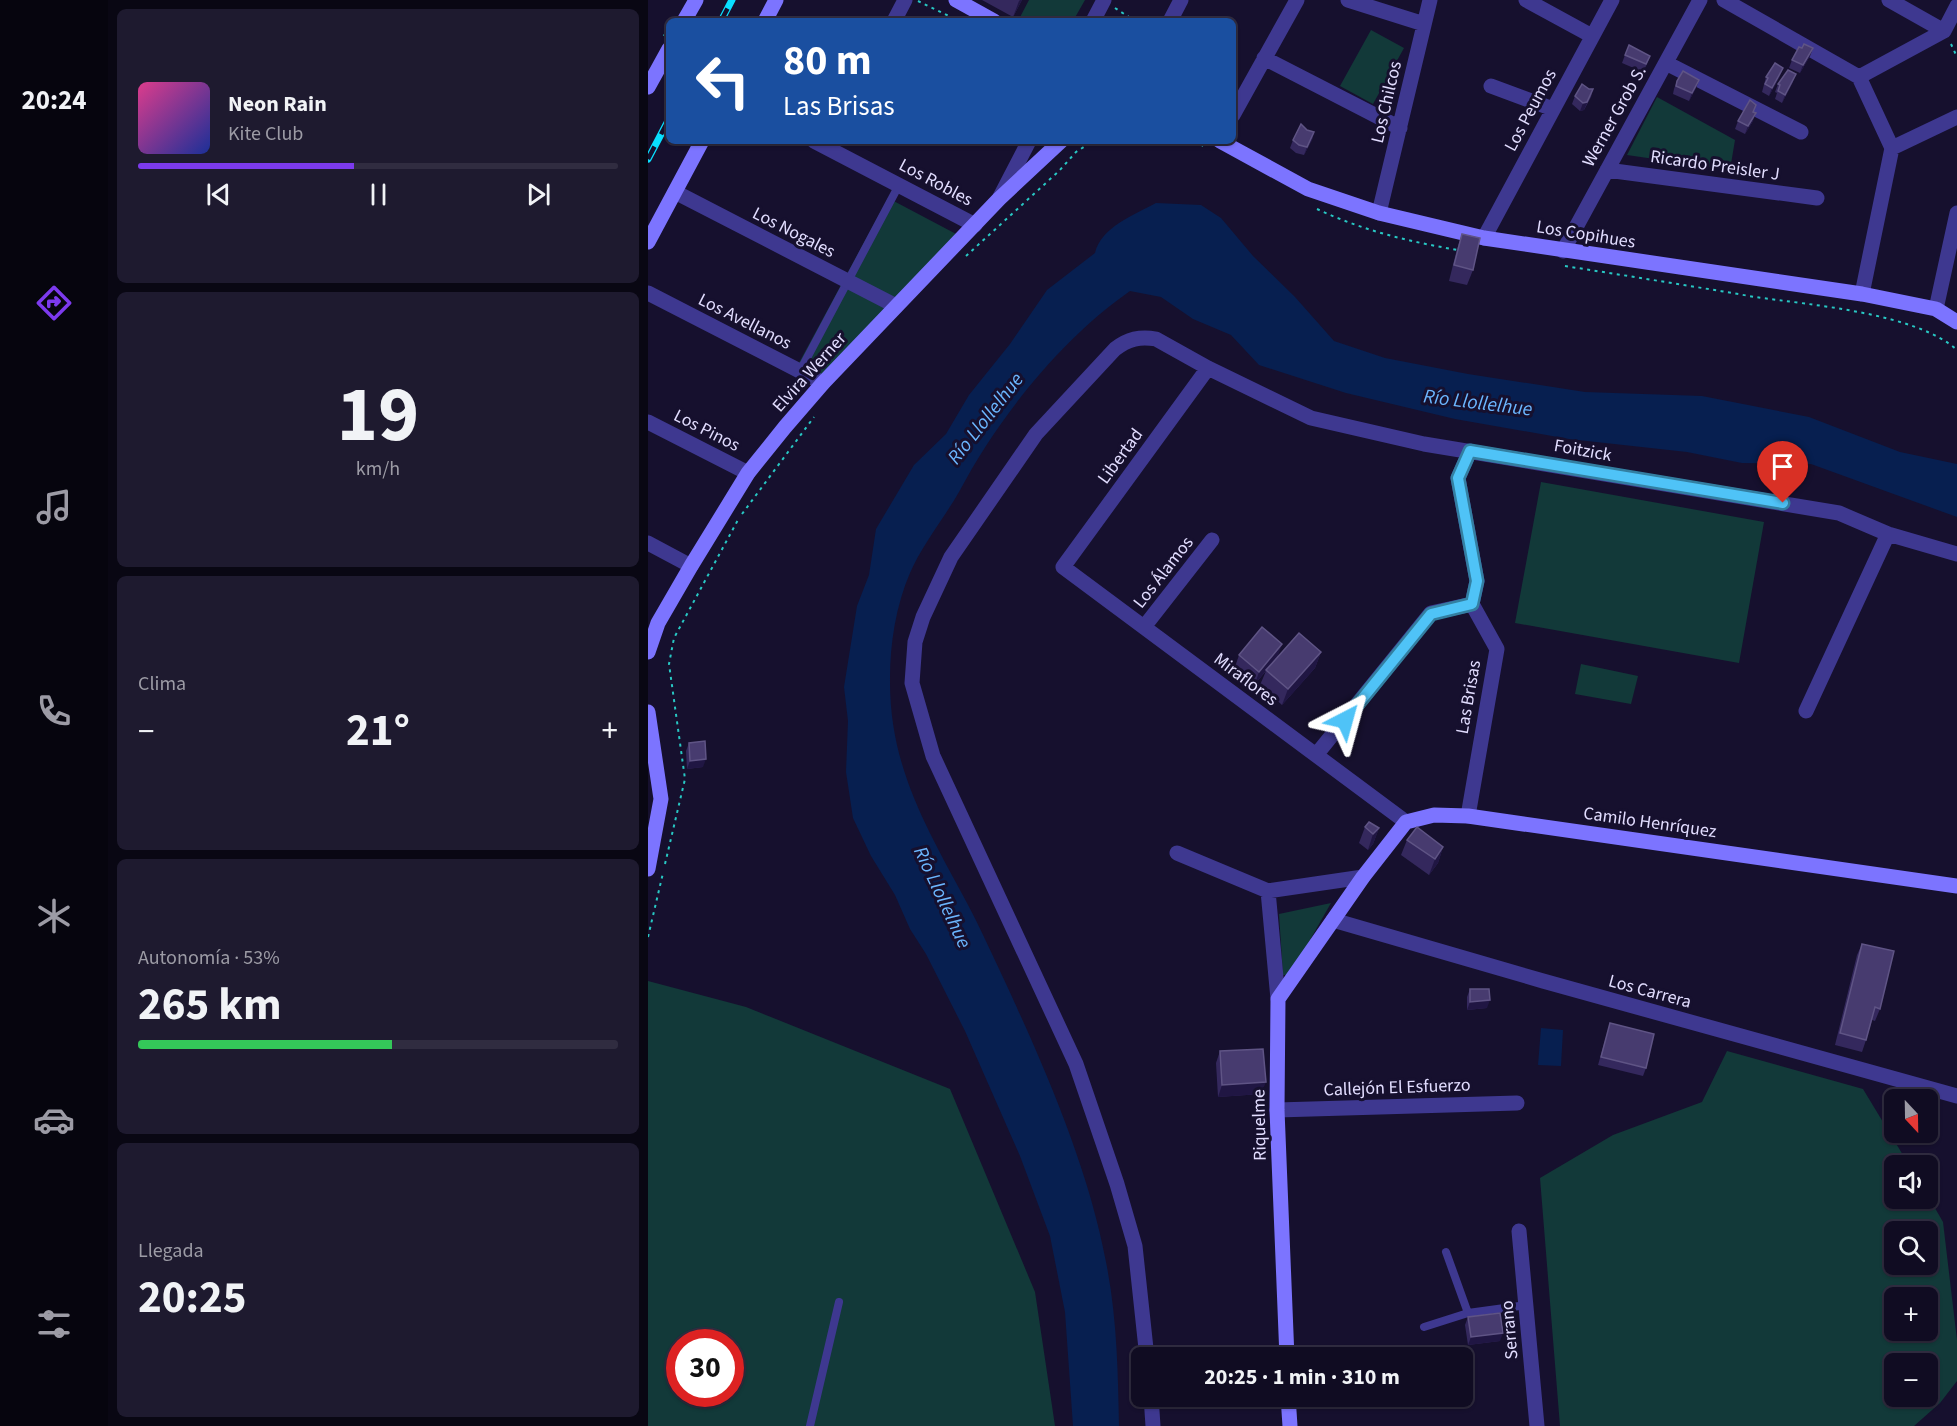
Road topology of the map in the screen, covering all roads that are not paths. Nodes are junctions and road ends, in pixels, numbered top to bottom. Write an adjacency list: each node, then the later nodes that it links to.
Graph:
1 (696, 0): 16 (main road)
2 (776, 0): 17 (main road)
3 (905, 0): 18 (street)
4 (956, 0): 19 (main road)
5 (1103, 0): 20 (street)
6 (1181, 0): 21 (street)
7 (1298, 0): 26 (street)
8 (1348, 0): 22 (street)
9 (1430, 0): 22 (street, Los Chilcos)
10 (1526, 0): 24 (street)
11 (1612, 0): 24 (street, Los Peumos)
12 (1700, 0): 27 (street, Werner Grob S.)
13 (1724, 0): 28 (street)
14 (1889, 0): 23 (street)
15 (1957, 6): 23 (street)
16 (686, 18)
17 (767, 18)
18 (896, 18)
19 (989, 18)
20 (1094, 18)
21 (1172, 18)
22 (1424, 24): 34 (street, Los Chilcos)
23 (1944, 31): 28 (street)
24 (1592, 36): 32 (street, Los Peumos)
25 (666, 54): 30 (main road)
26 (1264, 58): 31 (street); 34 (street)
27 (1666, 63): 35 (street); 42 (street, Werner Grob S.)
28 (1859, 77): 41 (street)
29 (1491, 86): 32 (street)
30 (648, 87)
31 (1236, 109)
32 (1553, 109): 50 (street, Los Peumos)
33 (1957, 117): 41 (street)
34 (1400, 128): 47 (street, Los Chilcos)
35 (1801, 132)
36 (700, 144): 44 (main road)
37 (826, 144): 43 (street, Los Robles)
38 (1027, 144): 46 (street, Elvira Werner)
39 (1058, 144): 46 (main road)
40 (1226, 144): 47 (main road, Los Copihues)
41 (1892, 148): 55 (street)
42 (1608, 170): 45 (street, Ricardo Preisler J); 52 (street, Werner Grob S.)
43 (899, 185): 49 (street, Los Robles); 53 (lane)
44 (675, 192): 51 (main road); 53 (street, Los Nogales)
45 (1817, 198)
46 (999, 199): 49 (main road, Elvira Werner)
47 (1379, 213): 50 (main road, Los Copihues)
48 (1957, 213): 57 (street)
49 (975, 225): 56 (main road, Elvira Werner)
50 (1484, 238): 52 (main road, Los Copihues)
51 (648, 242)
52 (1563, 251): 55 (main road, Los Copihues)
53 (848, 281): 56 (street, Los Nogales); 60 (lane)
54 (648, 293): 60 (street, Los Avellanos)
55 (1862, 294): 57 (main road, Los Copihues)
56 (896, 306): 61 (main road, Elvira Werner)
57 (1936, 309): 58 (main road, Los Copihues)
58 (1957, 322)
59 (1208, 368): 63 (street, Foitzick); 70 (street, Libertad); 96 (street, Foitzick)
60 (800, 371): 61 (street, Los Avellanos)
61 (824, 383): 64 (main road, Elvira Werner)
62 (648, 422): 64 (street, Los Pinos)
63 (1470, 451): 65 (street, Foitzick); 71 (street)
64 (748, 473): 69 (main road, Elvira Werner)
65 (1888, 534): 68 (street, Foitzick); 74 (street)
66 (1212, 540): 72 (street, Los Álamos)
67 (648, 543): 69 (street)
68 (1957, 554)
69 (691, 566): 73 (main road, Elvira Werner)
70 (1063, 567): 72 (street, Miraflores)
71 (1472, 604): 76 (street); 78 (street, Las Brisas)
72 (1144, 627): 76 (street, Miraflores)
73 (648, 652)
74 (1806, 711)
75 (648, 717): 77 (main road)
76 (1316, 755): 79 (street, Miraflores)
77 (654, 801): 81 (main road)
78 (1468, 816): 79 (main road, Camilo Henríquez); 83 (main road, Camilo Henríquez)
79 (1406, 822): 82 (main road)
80 (1177, 853): 84 (street)
81 (648, 868)
82 (1363, 877): 84 (street); 85 (main road)
83 (1957, 886)
84 (1268, 891): 86 (street, Riquelme)
85 (1333, 920): 86 (main road); 87 (street, Los Carrera)
86 (1278, 999): 89 (main road, Riquelme)
87 (1957, 1096)
88 (1517, 1103): 89 (street, Callejón El Esfuerzo)
89 (1277, 1110): 97 (main road, Riquelme)
90 (1519, 1231): 93 (street, Serrano)
91 (1446, 1252): 94 (lane)
92 (839, 1302): 100 (lane)
93 (1527, 1305): 94 (lane); 103 (street, Serrano)
94 (1468, 1313): 95 (lane)
95 (1424, 1327)
96 (1146, 1347)
97 (1287, 1347)
98 (1151, 1407): 101 (street)
99 (1289, 1407): 102 (main road)
100 (810, 1426)
101 (1153, 1426)
102 (1290, 1426)
103 (1537, 1426)

